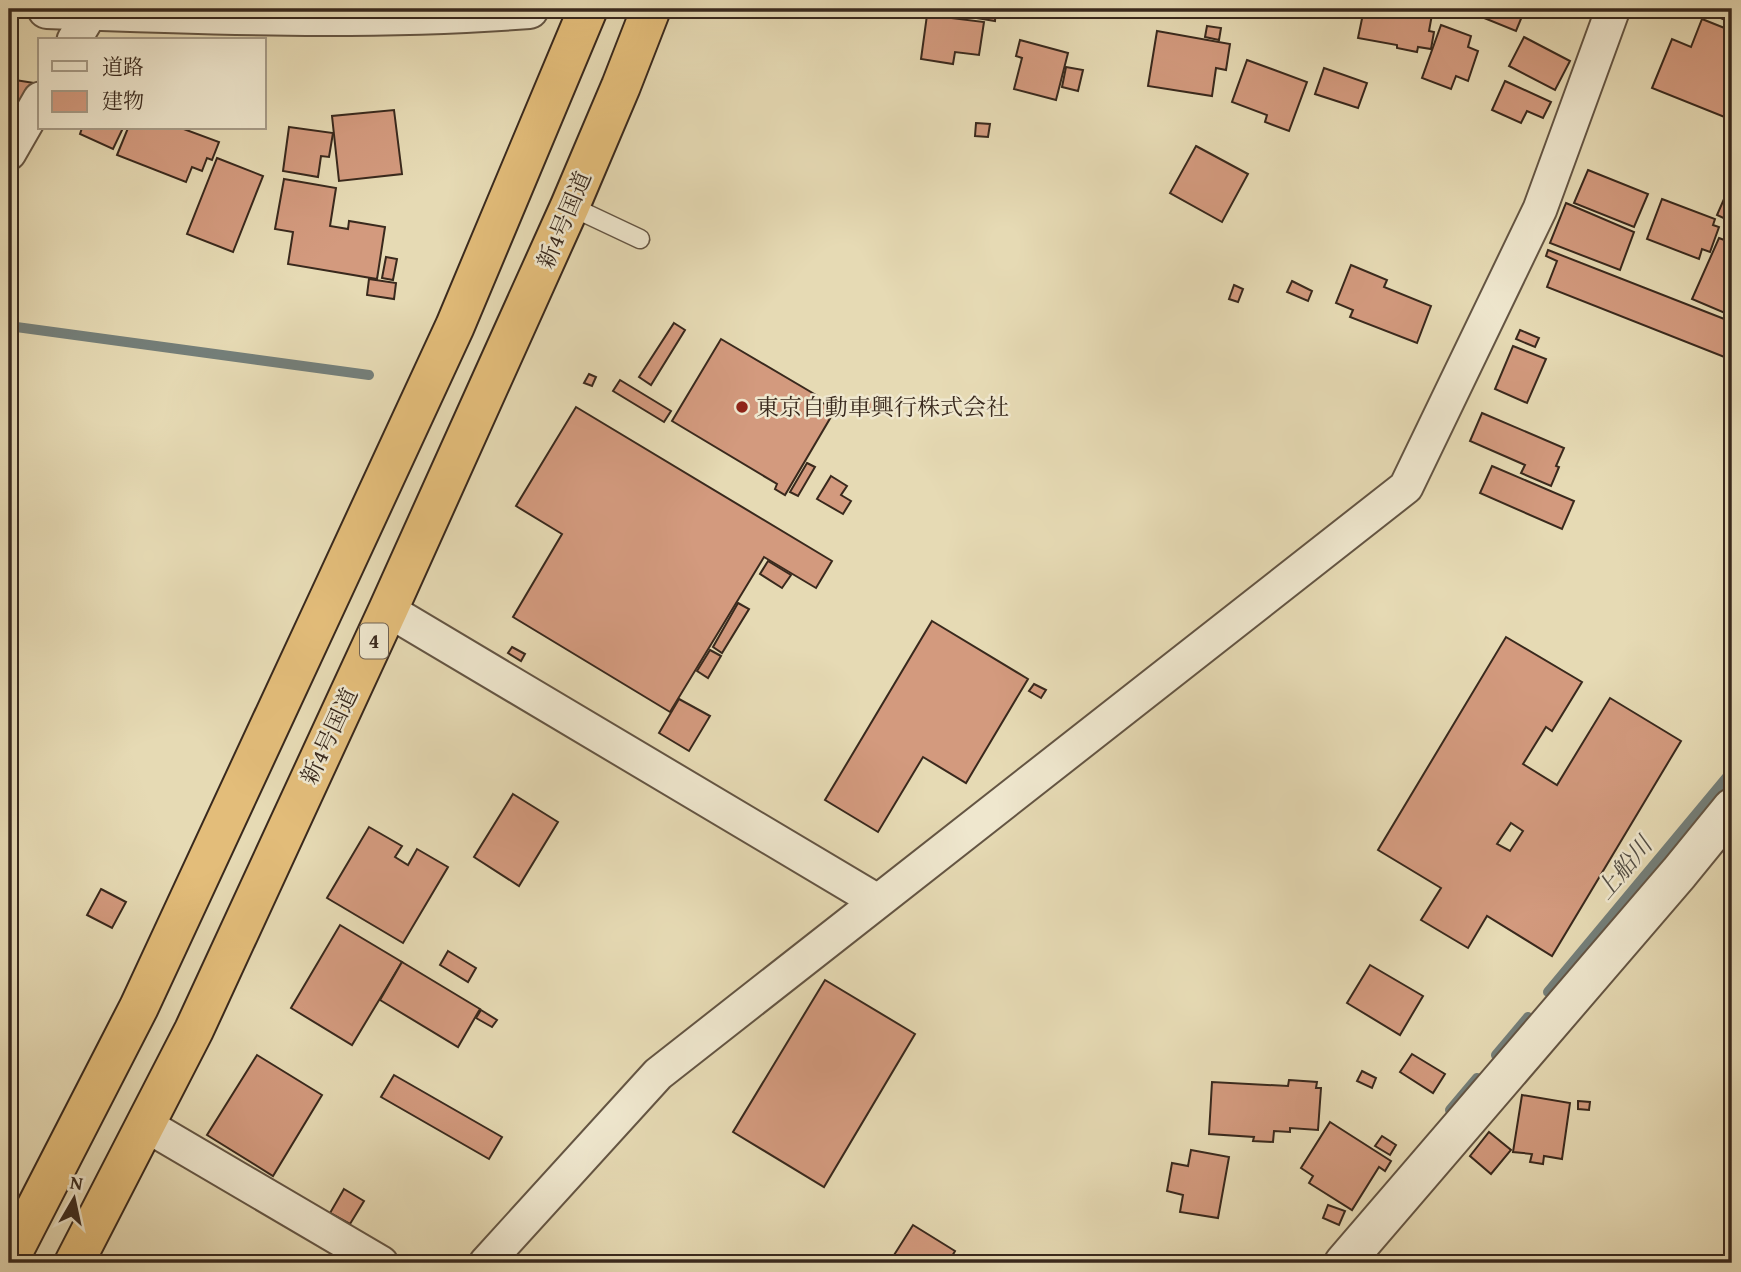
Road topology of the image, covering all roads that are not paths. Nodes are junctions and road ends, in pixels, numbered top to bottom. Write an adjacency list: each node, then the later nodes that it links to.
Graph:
1 (529, 9): 5 (street)
2 (588, 9): 15 (highway)
3 (651, 9): 9 (highway, 新4号国道 / 4)
4 (1613, 9): 13 (street)
5 (233, 12): 6 (street)
6 (72, 16)
7 (38, 102): 8 (street)
8 (9, 153)
9 (570, 206): 10 (lane); 11 (highway, 新4号国道 / 4)
10 (640, 239)
11 (388, 610): 13 (street); 14 (highway, 新4号国道 / 4)
12 (1732, 808): 19 (street)
13 (877, 901): 18 (street)
14 (146, 1125): 16 (highway, 新4号国道 / 4); 17 (street)
15 (9, 1260)
16 (74, 1263)
17 (381, 1263)
18 (486, 1263)
19 (1344, 1263)

